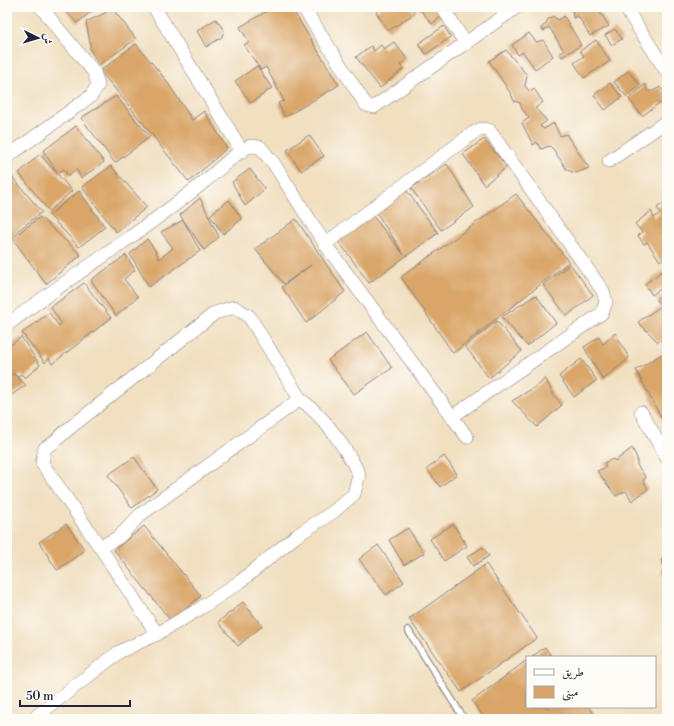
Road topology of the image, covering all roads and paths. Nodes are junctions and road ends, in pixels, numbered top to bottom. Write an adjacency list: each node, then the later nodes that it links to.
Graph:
1 (41, 7): 11 (street)
2 (154, 7): 10 (street)
3 (303, 7): 7 (street)
4 (442, 7): 7 (street)
5 (518, 7): 7 (street)
6 (625, 7): 8 (street)
7 (466, 44)
8 (667, 72)
9 (667, 121): 12 (street)
10 (242, 151): 13 (street); 14 (street)
11 (7, 157)
12 (609, 161)
13 (325, 244): 17 (street); 17 (street)
14 (7, 324)
15 (300, 399): 20 (street); 20 (street); 22 (street)
16 (641, 412): 19 (street)
17 (453, 416): 18 (street)
18 (467, 437)
19 (667, 458)
20 (100, 547): 22 (street)
21 (408, 630): 24 (lane)
22 (157, 634): 23 (street)
23 (33, 719)
24 (464, 719)

